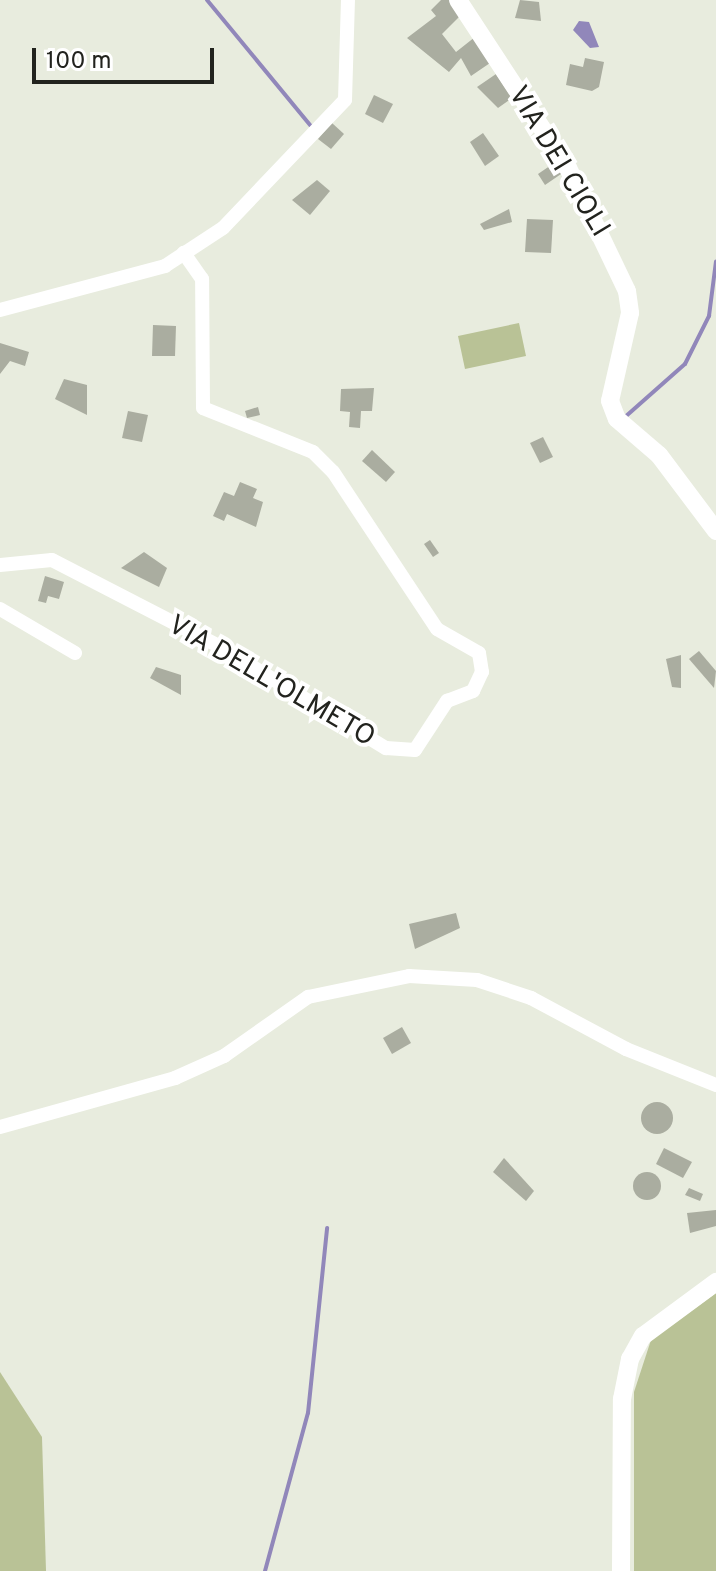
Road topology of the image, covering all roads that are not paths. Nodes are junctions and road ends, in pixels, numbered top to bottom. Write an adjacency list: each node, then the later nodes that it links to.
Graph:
1 (348, 0): 3 (street)
2 (458, 0): 5 (street, VIA DEI CIOLI)
3 (184, 253): 4 (street); 6 (street, VIA DELL'OLMETO)
4 (0, 310)
5 (716, 531)
6 (0, 565)
7 (0, 609): 8 (street)
8 (75, 653)
9 (716, 1085): 10 (street)
10 (0, 1127)
11 (716, 1282): 12 (street)
12 (621, 1571)

